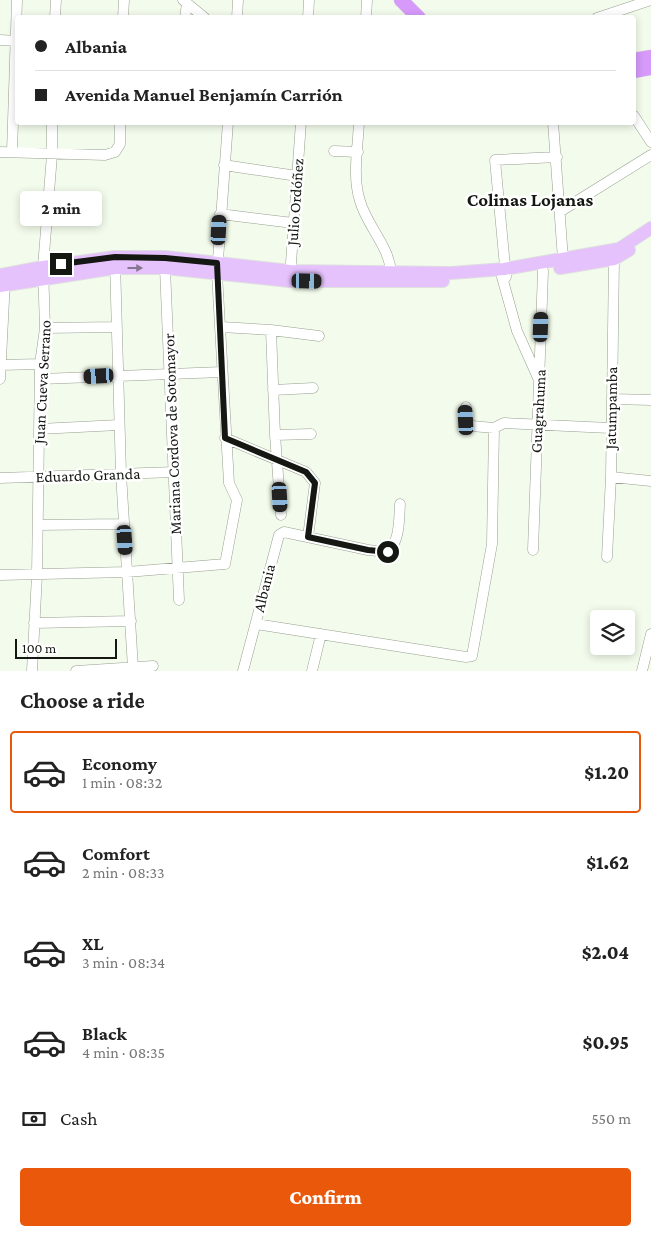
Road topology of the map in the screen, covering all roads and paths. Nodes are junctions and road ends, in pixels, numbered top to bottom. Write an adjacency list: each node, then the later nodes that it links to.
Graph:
1 (16, 0): 11 (street)
2 (56, 0): 12 (street)
3 (124, 0): 13 (street)
4 (238, 0): 16 (street)
5 (309, 0): 17 (street)
6 (367, 0): 18 (street)
7 (401, 0): 19 (highway)
8 (413, 0): 20 (highway)
9 (644, 1): 21 (street)
10 (185, 2): 14 (street); 15 (street)
11 (16, 15)
12 (55, 15)
13 (123, 15)
14 (185, 15)
15 (201, 15)
16 (236, 15)
17 (308, 15)
18 (366, 15)
19 (416, 15)
20 (427, 15)
21 (605, 15)
22 (0, 40): 23 (street)
23 (15, 41)
24 (651, 57): 25 (highway)
25 (636, 60)
26 (651, 68): 27 (highway)
27 (636, 71)
28 (15, 85): 39 (street)
29 (636, 119): 36 (street)
30 (52, 125): 41 (street, Juan Cueva Serrano)
31 (120, 125): 41 (street)
32 (228, 125): 44 (street)
33 (301, 125): 45 (street, Julio Ordóñez)
34 (359, 125): 40 (street)
35 (553, 125): 43 (street)
36 (651, 142)
37 (334, 151): 40 (street)
38 (0, 152): 39 (street)
39 (12, 152): 41 (street)
40 (358, 152): 57 (street)
41 (52, 155): 56 (street, Juan Cueva Serrano)
42 (651, 155): 46 (street)
43 (557, 157): 46 (street); 59 (street)
44 (224, 165): 45 (street); 47 (street)
45 (297, 176): 48 (street, Julio Ordóñez)
46 (561, 212): 51 (street)
47 (220, 214): 48 (street); 55 (street)
48 (293, 223): 60 (street, Julio Ordóñez)
49 (651, 228): 51 (main road)
50 (651, 237): 52 (main road)
51 (563, 259): 59 (main road)
52 (614, 259): 58 (main road); 78 (street, Jatumpamba)
53 (115, 262): 54 (main road, one-way to 54); 55 (main road); 56 (main road); 62 (street)
54 (165, 268): 55 (main road); 71 (street, Mariana Cordova de Sotomayor)
55 (217, 268): 60 (main road); 63 (street)
56 (43, 272): 61 (main road); 65 (street, Juan Cueva Serrano)
57 (391, 272): 59 (main road); 60 (main road)
58 (542, 272): 59 (main road); 75 (street, Guagrahuma)
59 (504, 274): 60 (main road); 75 (street)
60 (290, 276)
61 (2, 280): 64 (street)
62 (116, 327): 65 (street); 72 (street)
63 (221, 327): 66 (street); 70 (street)
64 (1, 328): 69 (street)
65 (45, 328): 68 (street, Juan Cueva Serrano)
66 (271, 330): 67 (street); 77 (street)
67 (319, 336)
68 (40, 364): 69 (street); 74 (street, Juan Cueva Serrano)
69 (0, 366): 73 (street)
70 (222, 372): 71 (street); 88 (street)
71 (170, 373): 72 (street); 90 (street, Mariana Cordova de Sotomayor)
72 (118, 375): 74 (street); 81 (street)
73 (0, 379)
74 (41, 379): 85 (street, Juan Cueva Serrano)
75 (540, 383): 82 (street, Guagrahuma)
76 (313, 388): 77 (street)
77 (273, 390): 87 (street)
78 (612, 399): 79 (street); 84 (street, Jatumpamba)
79 (651, 400)
80 (466, 407): 83 (street)
81 (120, 425): 85 (street); 91 (street)
82 (537, 425): 83 (street); 84 (street); 101 (street, Guagrahuma)
83 (494, 428): 111 (street)
84 (610, 428): 93 (street, Jatumpamba)
85 (40, 429): 92 (street, Juan Cueva Serrano)
86 (311, 434): 87 (street)
87 (275, 435): 89 (street)
88 (225, 438): 89 (street); 103 (street)
89 (278, 461): 97 (street); 100 (street)
90 (175, 472): 91 (street, Eduardo Granda); 103 (street, Mariana Cordova de Sotomayor)
91 (121, 474): 92 (street, Eduardo Granda); 98 (street)
92 (38, 477): 94 (street, Eduardo Granda); 99 (street, Juan Cueva Serrano)
93 (611, 477): 95 (street); 102 (street, Jatumpamba)
94 (0, 478)
95 (651, 481)
96 (400, 504): 100 (street, Albania)
97 (281, 515)
98 (124, 524): 99 (street); 104 (street)
99 (38, 526): 106 (street, Juan Cueva Serrano)
100 (308, 537): 110 (street, Albania)
101 (533, 550)
102 (607, 557)
103 (177, 569): 104 (street); 107 (street, Mariana Cordova de Sotomayor)
104 (127, 572): 106 (street); 108 (street)
105 (0, 575): 106 (street)
106 (37, 575): 109 (street, Juan Cueva Serrano)
107 (179, 600)
108 (131, 621): 109 (street); 115 (street)
109 (34, 623): 116 (street, Juan Cueva Serrano)
110 (256, 624): 111 (street); 118 (street, Albania)
111 (321, 634): 119 (street)
112 (651, 634): 113 (street)
113 (650, 645): 120 (street)
114 (153, 666): 115 (street)
115 (133, 668): 117 (street)
116 (32, 671)
117 (76, 671)
118 (244, 671)
119 (312, 671)
120 (642, 671)

